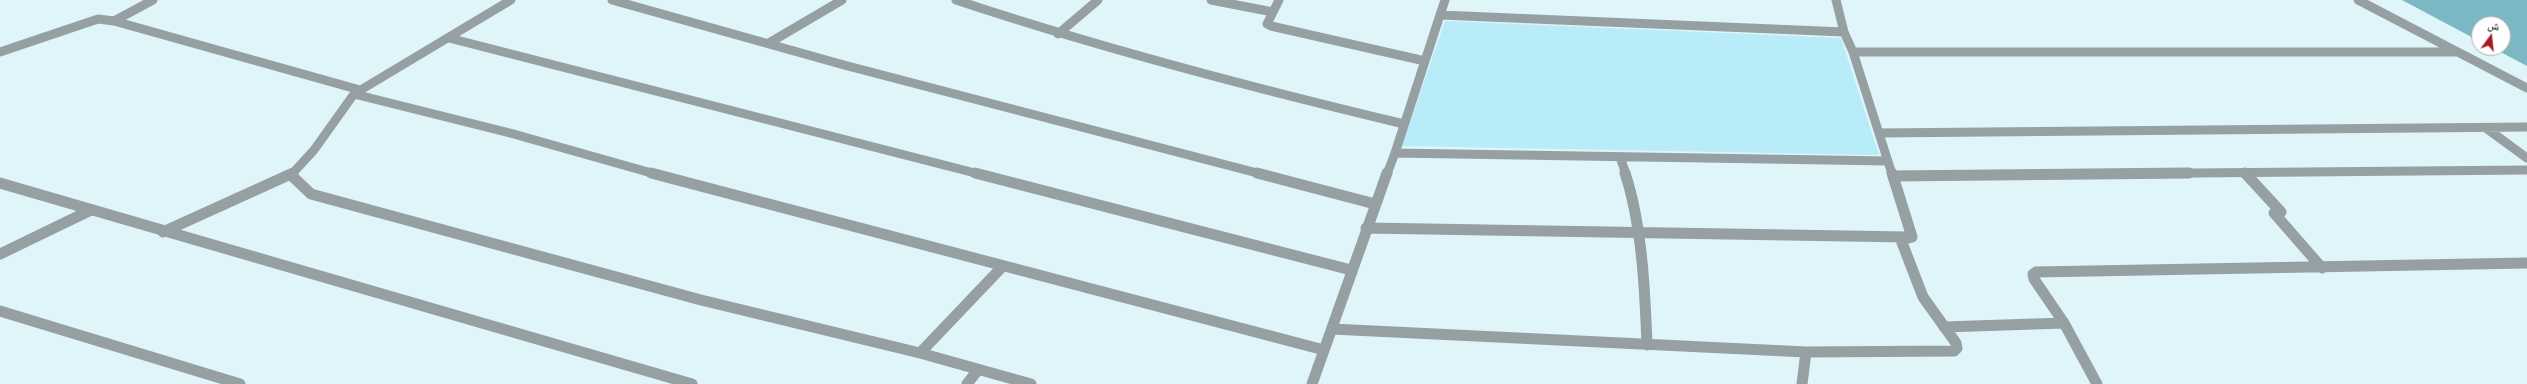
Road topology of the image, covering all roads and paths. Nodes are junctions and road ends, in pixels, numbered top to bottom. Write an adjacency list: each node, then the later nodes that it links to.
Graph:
1 (153, 0): 14 (street)
2 (511, 0): 17 (street)
3 (612, 0): 18 (street)
4 (842, 0): 18 (street)
5 (956, 0): 16 (street)
6 (1098, 0): 16 (street)
7 (1211, 0): 12 (street)
8 (1279, 0): 12 (street)
9 (1445, 0): 13 (street)
10 (1836, 0): 15 (street)
11 (2358, 0): 21 (street)
12 (1273, 12): 22 (street)
13 (1440, 15): 15 (street); 22 (street)
14 (114, 20): 19 (street); 24 (street)
15 (1844, 32): 20 (street)
16 (1058, 34): 25 (street)
17 (449, 38): 24 (street); 48 (street)
18 (769, 43): 38 (street)
19 (0, 52)
20 (1853, 52): 21 (street); 28 (street)
21 (2456, 52): 23 (street)
22 (1425, 61): 25 (street)
23 (2527, 88)
24 (357, 92): 35 (street); 46 (street)
25 (1404, 124): 29 (street)
26 (2527, 127): 27 (street)
27 (2486, 128): 28 (street); 31 (street)
28 (1879, 132): 32 (street)
29 (1395, 153): 30 (street); 38 (street)
30 (1620, 157): 32 (street); 42 (street)
31 (2527, 158)
32 (1888, 161): 36 (street)
33 (2527, 170): 34 (street)
34 (2245, 173): 36 (street); 47 (street)
35 (291, 175): 41 (street); 56 (street)
36 (1893, 176): 43 (street)
37 (0, 183): 39 (street)
38 (1375, 204): 40 (street)
39 (91, 210): 41 (street); 44 (street)
40 (1366, 228): 42 (street); 48 (street)
41 (163, 232): 59 (street)
42 (1635, 233): 43 (street); 53 (street)
43 (1912, 237): 51 (street)
44 (0, 254)
45 (2527, 263): 47 (street)
46 (1002, 267): 54 (street); 56 (street)
47 (2322, 268): 50 (street)
48 (1351, 270): 52 (street)
49 (0, 311): 58 (street)
50 (2064, 323): 51 (street); 64 (street)
51 (1944, 327): 55 (street)
52 (1332, 329): 53 (street); 54 (street)
53 (1647, 344): 55 (street)
54 (1324, 350): 62 (street)
55 (1806, 352): 63 (street)
56 (920, 353): 57 (street)
57 (978, 370): 60 (street); 61 (street)
58 (240, 384)
59 (692, 384)
60 (967, 384)
61 (1031, 384)
62 (1312, 384)
63 (1802, 384)
64 (2097, 384)

